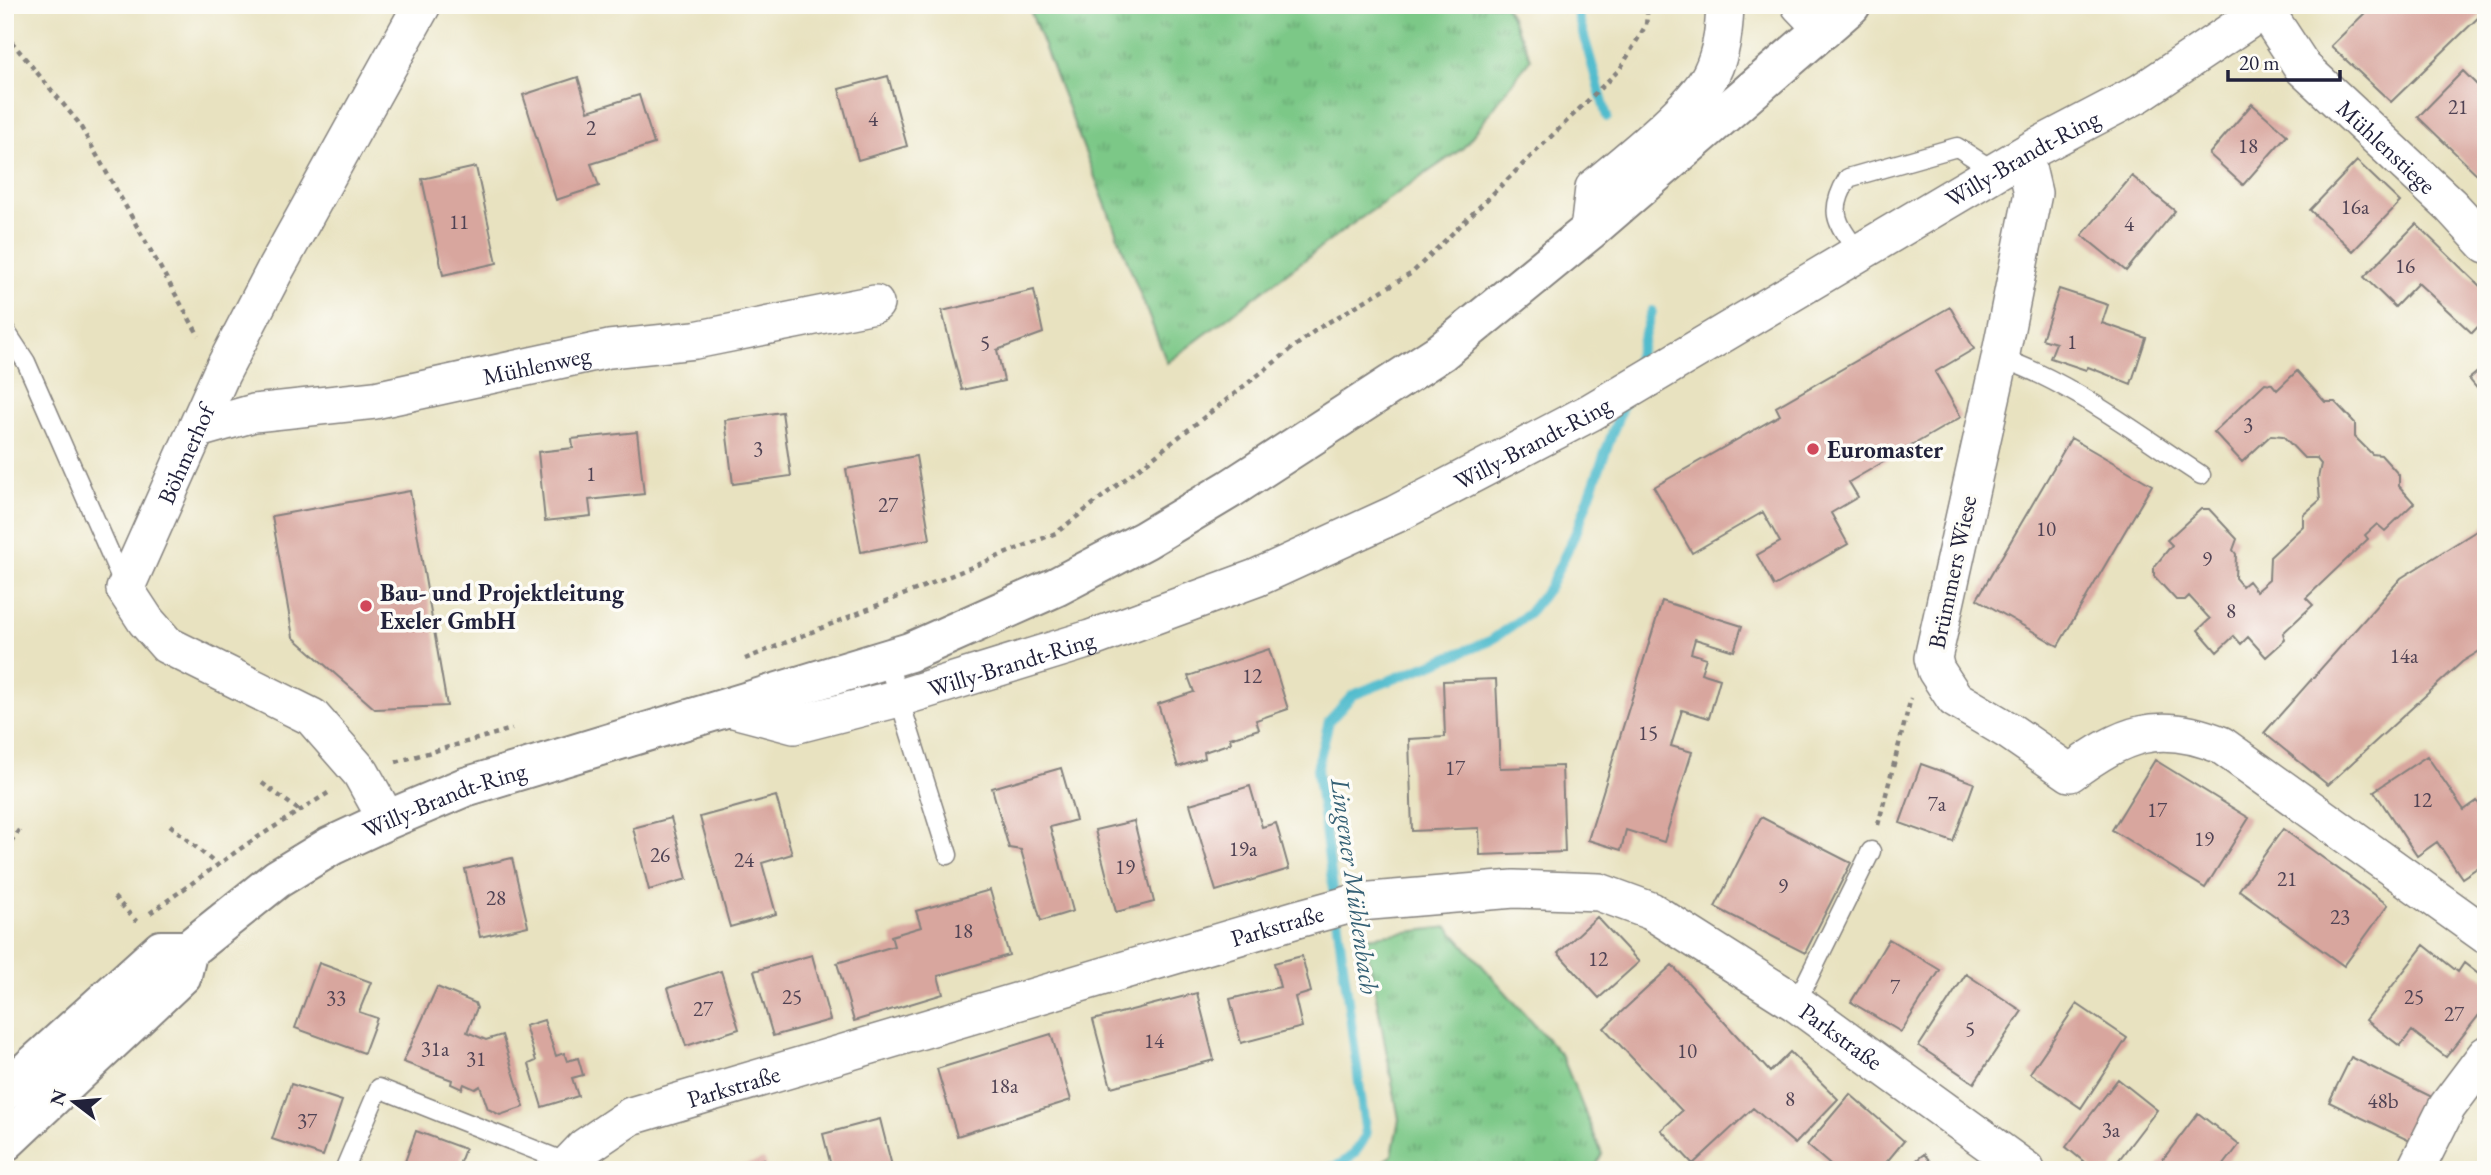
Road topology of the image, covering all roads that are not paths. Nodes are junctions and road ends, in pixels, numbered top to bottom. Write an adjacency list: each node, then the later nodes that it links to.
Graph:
1 (422, 5): 12 (street, Böhmerhof)
2 (1725, 5): 6 (street)
3 (2268, 8): 5 (street, Willy-Brandt-Ring); 7 (street, Mühlenstiege)
4 (1825, 14): 6 (main road, Willy-Brandt-Ring)
5 (2010, 163): 8 (street, Willy-Brandt-Ring); 8 (lane); 11 (street, Brümmers Wiese)
6 (1589, 231): 15 (main road, Willy-Brandt-Ring)
7 (2486, 244)
8 (1859, 253): 16 (street, Willy-Brandt-Ring)
9 (875, 304): 12 (street, Mühlenweg)
10 (5, 330): 14 (lane)
11 (2000, 358): 13 (lane); 21 (street, Brümmers Wiese)
12 (198, 429): 14 (street, Böhmerhof)
13 (2201, 475)
14 (125, 589): 18 (street)
15 (887, 660): 16 (lane); 17 (main road, Willy-Brandt-Ring)
16 (899, 698): 17 (street, Willy-Brandt-Ring); 20 (lane)
17 (730, 708): 18 (main road, Willy-Brandt-Ring)
18 (387, 820): 22 (main road, Willy-Brandt-Ring)
19 (1871, 851): 23 (lane)
20 (948, 855)
21 (2486, 935)
22 (188, 950): 25 (main road, Willy-Brandt-Ring); 26 (main road, Willy-Brandt-Ring)
23 (1796, 1003): 27 (street, Parkstraße); 30 (street, Parkstraße)
24 (2486, 1055): 28 (street)
25 (5, 1091)
26 (5, 1142)
27 (566, 1167): 29 (lane, Parkstraße)
28 (2418, 1168)
29 (344, 1170)
30 (2026, 1170)

